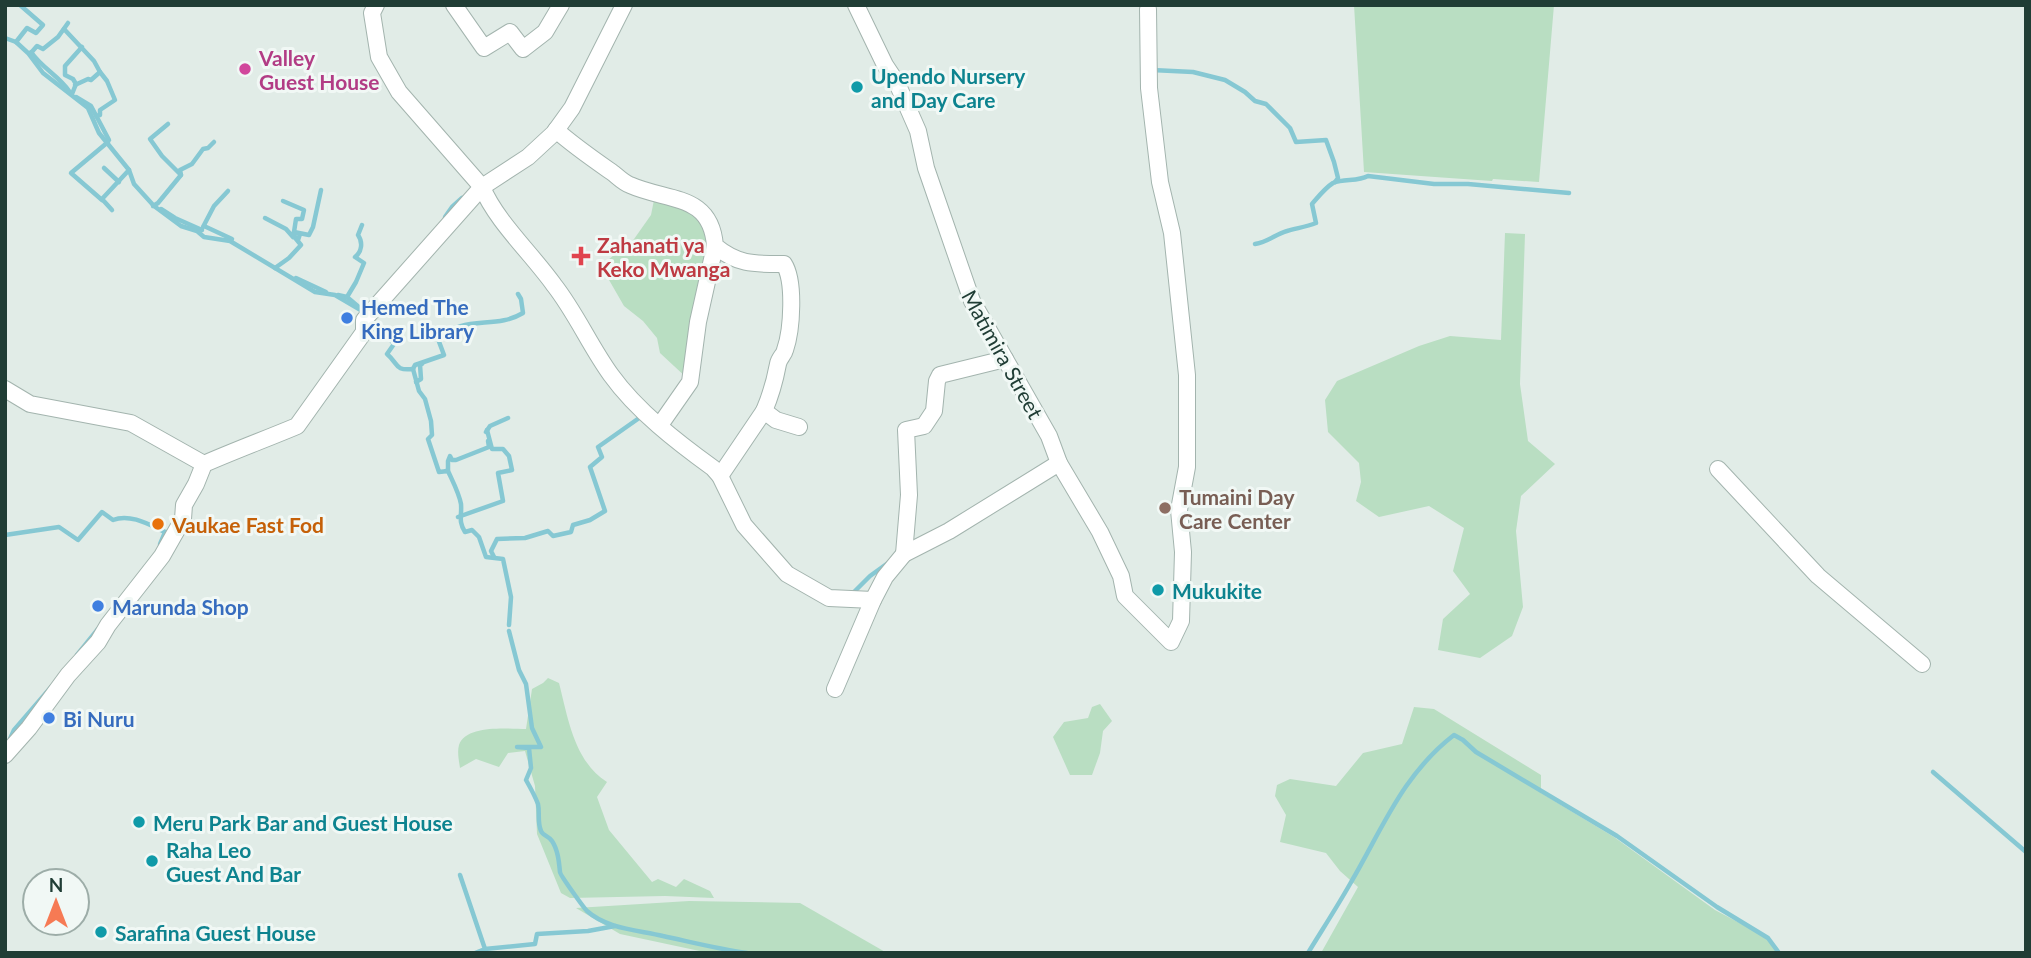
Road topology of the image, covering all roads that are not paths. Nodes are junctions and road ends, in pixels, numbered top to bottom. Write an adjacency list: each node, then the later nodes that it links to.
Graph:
1 (376, 5): 8 (street)
2 (454, 5): 3 (street)
3 (561, 5)
4 (625, 5): 7 (street)
5 (856, 5): 10 (street, Matimira Street)
6 (1148, 9): 15 (street, Matimira Street)
7 (555, 131): 8 (street); 9 (street)
8 (482, 187): 13 (street); 16 (street)
9 (715, 246): 12 (street); 13 (street)
10 (1005, 359): 15 (street, Matimira Street); 19 (street)
11 (5, 389): 16 (street)
12 (764, 411): 14 (street); 18 (street)
13 (660, 425): 18 (street)
14 (799, 427)
15 (1059, 463): 19 (street)
16 (205, 464): 23 (street)
17 (1718, 469): 21 (street)
18 (720, 476): 20 (street)
19 (904, 554): 20 (street)
20 (873, 600): 22 (street)
21 (1922, 664)
22 (835, 689)
23 (5, 755)

